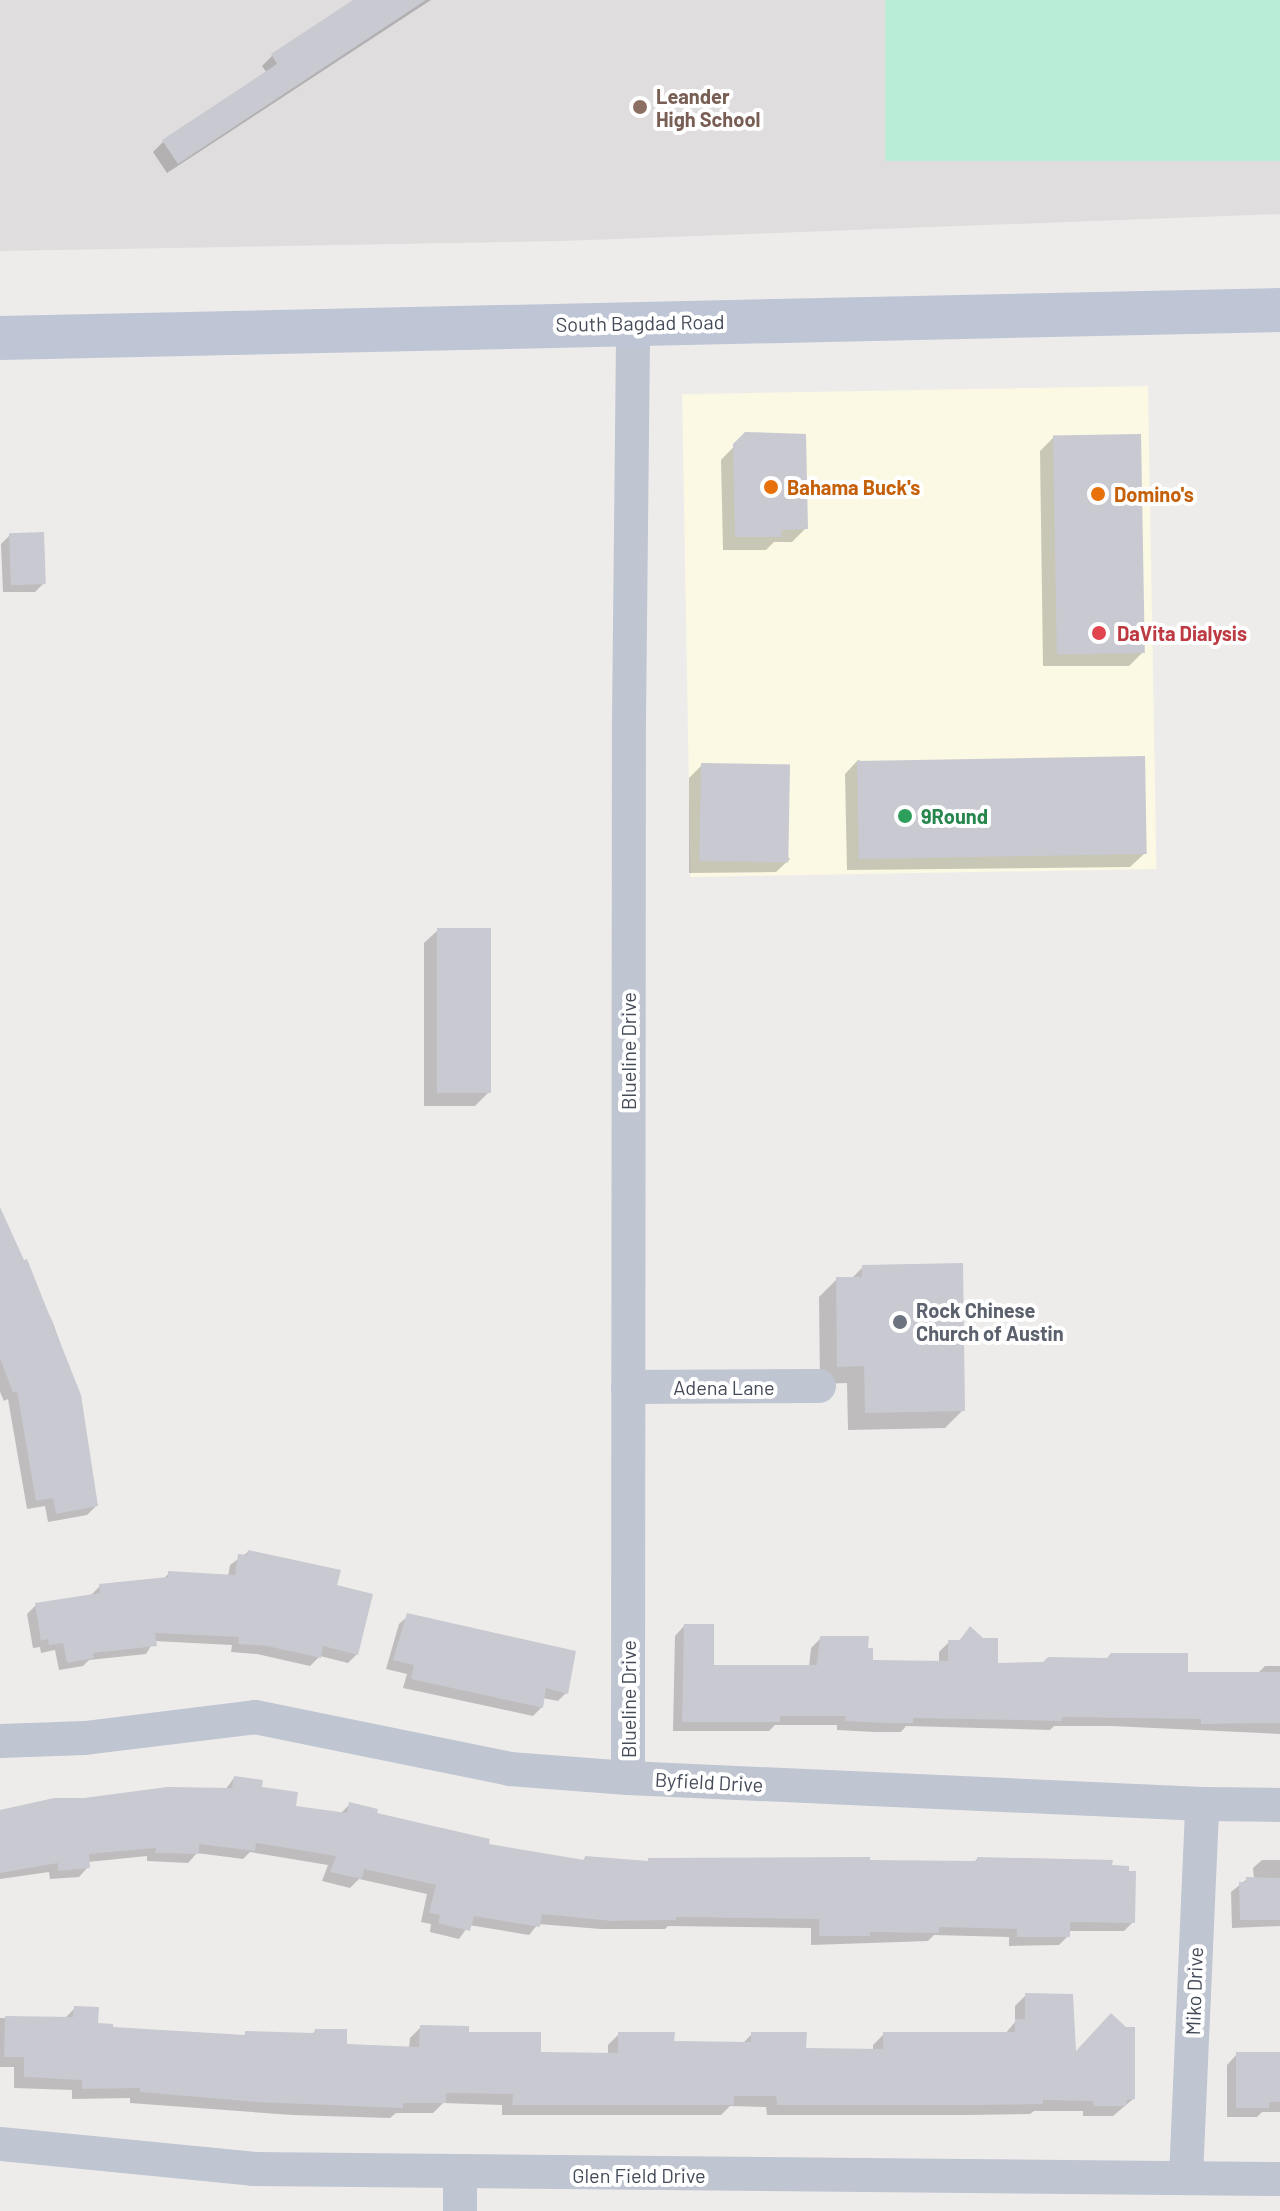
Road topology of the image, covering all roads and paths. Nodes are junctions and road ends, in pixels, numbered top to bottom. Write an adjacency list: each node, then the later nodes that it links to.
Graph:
1 (1280, 310): 2 (main road, South Bagdad Road)
2 (633, 324): 3 (main road, South Bagdad Road); 5 (street, Blueline Drive)
3 (0, 338)
4 (819, 1386): 5 (street, Adena Lane)
5 (628, 1387): 7 (street, Blueline Drive)
6 (0, 1741): 7 (street, Byfield Drive)
7 (628, 1778): 8 (street, Byfield Drive)
8 (1202, 1804): 9 (street, Byfield Drive); 12 (street, Miko Drive)
9 (1280, 1805)
10 (0, 2144): 11 (street, Glen Field Drive)
11 (460, 2174): 12 (street, Glen Field Drive); 14 (street)
12 (1186, 2177): 13 (street, Glen Field Drive)
13 (1280, 2179)
14 (460, 2211)

